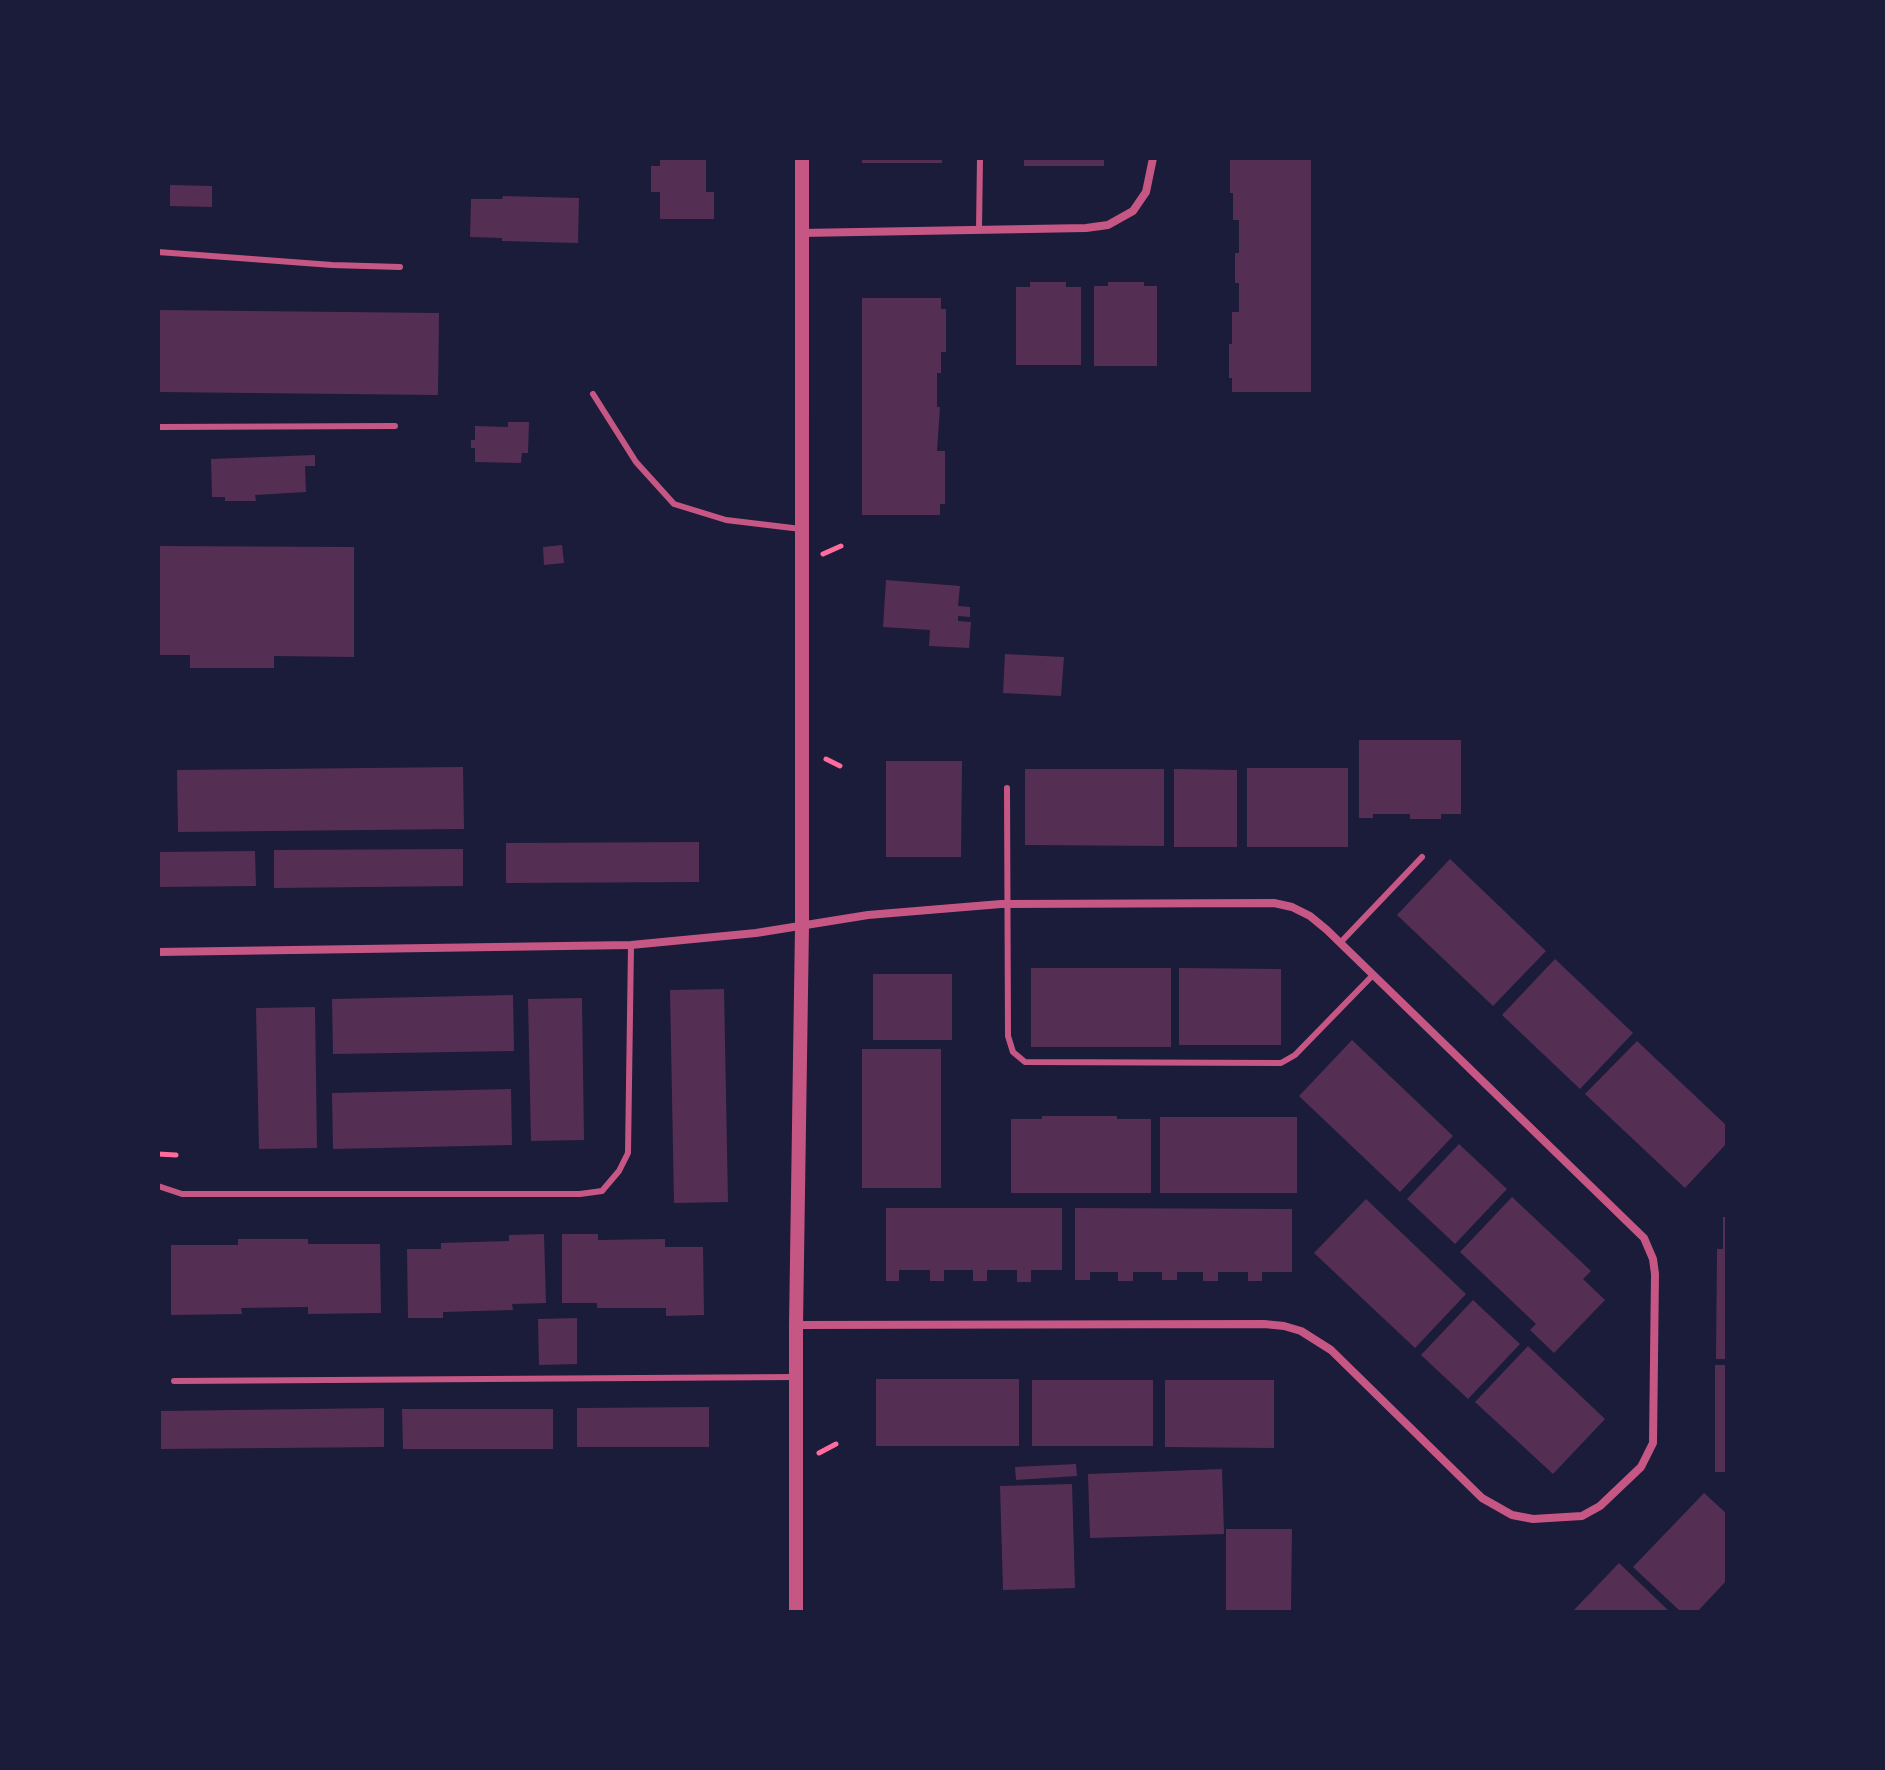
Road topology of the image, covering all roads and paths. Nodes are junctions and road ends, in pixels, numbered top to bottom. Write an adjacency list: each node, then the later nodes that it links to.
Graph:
1 (802, 158): 5 (street)
2 (980, 158): 4 (lane)
3 (1153, 158): 4 (street)
4 (979, 230): 5 (street)
5 (801, 233): 11 (street)
6 (158, 252): 7 (lane)
7 (400, 267)
8 (593, 394): 11 (lane)
9 (395, 426): 10 (lane)
10 (158, 427)
11 (801, 529): 15 (street)
12 (1007, 788): 14 (lane)
13 (1422, 857): 16 (lane)
14 (1007, 904): 15 (street); 16 (street); 19 (lane)
15 (802, 926): 17 (street); 23 (street)
16 (1340, 943): 19 (street)
17 (631, 945): 18 (street); 22 (lane)
18 (158, 952)
19 (1373, 975): 23 (street)
20 (158, 1154): 21 (path)
21 (176, 1155)
22 (158, 1186)
23 (796, 1325): 24 (street)
24 (796, 1377): 25 (lane); 26 (street)
25 (174, 1381)
26 (796, 1612)

